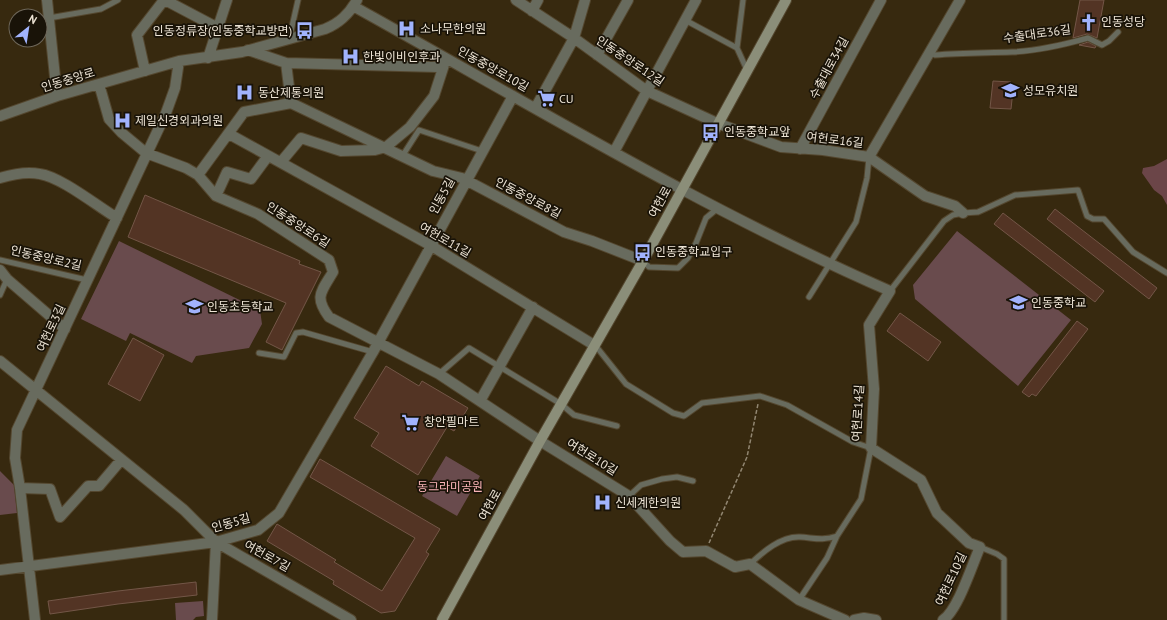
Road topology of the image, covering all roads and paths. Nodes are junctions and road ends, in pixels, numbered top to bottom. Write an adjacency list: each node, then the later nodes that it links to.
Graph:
1 (47, 0): 17 (street)
2 (118, 0): 17 (lane)
3 (165, 0): 19 (street); 32 (street)
4 (227, 0): 19 (street)
5 (298, 0): 22 (lane)
6 (516, 0): 16 (street, 인동중앙로12길)
7 (538, 0): 16 (street)
8 (585, 0): 21 (street)
9 (628, 0): 26 (street)
10 (696, 0): 18 (street)
11 (743, 0): 23 (lane)
12 (786, 0): 31 (street, 여헌로)
13 (881, 0): 43 (street, 수출대로34길)
14 (960, 0): 25 (street)
15 (355, 3): 22 (street, 인동중앙로); 29 (street, 인동중앙로10길)
16 (532, 11): 21 (street, 인동중앙로12길)
17 (49, 18): 35 (street)
18 (684, 19): 23 (lane); 34 (street)
19 (218, 28): 27 (street)
20 (1118, 32): 25 (lane, 수출대로36길)
21 (574, 38): 26 (street, 인동중앙로12길); 38 (street, 인동중앙로10길)
22 (289, 40): 24 (street, 인동중앙로)
23 (737, 48): 31 (lane)
24 (248, 50): 27 (street, 인동중앙로); 30 (street)
25 (930, 53): 49 (street)
26 (597, 55): 34 (street, 인동중앙로12길)
27 (208, 58): 28 (street, 인동중앙로)
28 (179, 61): 32 (street, 인동중앙로); 46 (street, 여헌로3길)
29 (447, 61): 30 (street); 36 (street, 인동중앙로10길); 42 (street)
30 (286, 63): 37 (street)
31 (747, 70): 40 (street, 여헌로)
32 (145, 71): 33 (street, 인동중앙로)
33 (99, 84): 35 (street, 인동중앙로); 46 (street, 인동중앙로6길)
34 (647, 91): 40 (street, 인동중앙로12길); 45 (street)
35 (57, 96): 39 (street, 인동중앙로)
36 (513, 96): 38 (street, 인동중앙로10길); 44 (street, 인동5길)
37 (291, 102): 41 (street); 42 (street, 인동중앙로8길)
38 (536, 107): 45 (street, 인동중앙로10길)
39 (0, 116)
40 (717, 123): 43 (street, 여헌로16길); 54 (street, 여헌로)
41 (229, 134): 48 (street, 여헌로11길); 51 (street)
42 (386, 147): 47 (street, 인동중앙로8길); 50 (street)
43 (800, 149): 49 (street, 여헌로16길)
44 (482, 151): 47 (lane); 53 (street, 인동5길)
45 (614, 152): 54 (street, 인동중앙로10길)
46 (146, 153): 51 (street, 인동중앙로6길); 58 (street, 여헌로3길)
47 (403, 155): 53 (street, 인동중앙로8길)
48 (268, 156): 50 (street, 여헌로11길); 55 (street)
49 (869, 157): 57 (street, 여헌로16길); 62 (lane)
50 (281, 162): 59 (street, 여헌로11길)
51 (198, 175): 55 (street, 인동중앙로6길)
52 (0, 178): 58 (street)
53 (466, 180): 59 (street, 인동5길); 61 (street, 인동중앙로8길)
54 (682, 190): 56 (street); 61 (street, 여헌로)
55 (216, 196): 72 (street, 인동중앙로6길)
56 (718, 208): 61 (lane); 62 (street)
57 (963, 212): 64 (lane); 67 (lane)
58 (117, 218): 66 (street, 여헌로3길)
59 (430, 245): 70 (street, 여헌로11길); 72 (street, 인동5길)
60 (0, 260): 66 (lane, 인동중앙로2길)
61 (643, 261): 73 (street, 여헌로)
62 (830, 265): 67 (street); 69 (lane)
63 (0, 270): 65 (street, 인동중앙로2길)
64 (1167, 273)
65 (7, 279): 68 (lane); 71 (street, 인동중앙로2길)
66 (87, 280): 71 (street, 여헌로3길)
67 (890, 291): 85 (street, 여헌로14길)
68 (0, 296)
69 (809, 297)
70 (533, 307): 73 (street, 여헌로11길); 77 (street)
71 (65, 329): 79 (street, 여헌로3길)
72 (378, 341): 74 (street, 인동5길); 78 (street, 인동중앙로6길)
73 (594, 345): 80 (lane, 여헌로14길); 82 (street, 여헌로)
74 (373, 352): 75 (lane); 91 (street, 인동5길)
75 (259, 353)
76 (0, 361): 79 (street, 여헌로7길)
77 (500, 367): 78 (lane); 81 (street); 82 (lane)
78 (439, 374): 81 (street, 인동중앙로6길)
79 (36, 391): 86 (street, 여헌로7길); 88 (street, 여헌로3길)
80 (760, 396): 85 (lane, 여헌로14길); 93 (path)
81 (480, 401): 84 (street, 인동중앙로6길)
82 (561, 404): 83 (lane); 84 (street, 여헌로)
83 (617, 426)
84 (540, 441): 89 (street, 여헌로10길); 101 (street, 여헌로)
85 (871, 448): 90 (lane); 92 (street, 여헌로10길)
86 (121, 460): 88 (street); 91 (street, 여헌로7길)
87 (693, 481): 89 (lane)
88 (20, 488): 95 (street, 여헌로3길)
89 (629, 496): 93 (street, 여헌로10길)
90 (837, 536): 94 (lane); 97 (lane)
91 (216, 542): 95 (street, 인동5길); 99 (street); 100 (street, 여헌로7길)
92 (980, 547): 105 (street, 여헌로10길); 106 (lane, 여헌로10길)
93 (706, 551): 94 (street)
94 (750, 564): 97 (street)
95 (28, 568): 96 (street, 인동5길); 98 (street, 여헌로3길)
96 (0, 570)
97 (799, 600): 102 (street)
98 (35, 620)
99 (212, 620)
100 (352, 620)
101 (442, 620)
102 (845, 620)
103 (854, 620): 104 (street)
104 (876, 620)
105 (943, 620)
106 (1004, 620)

